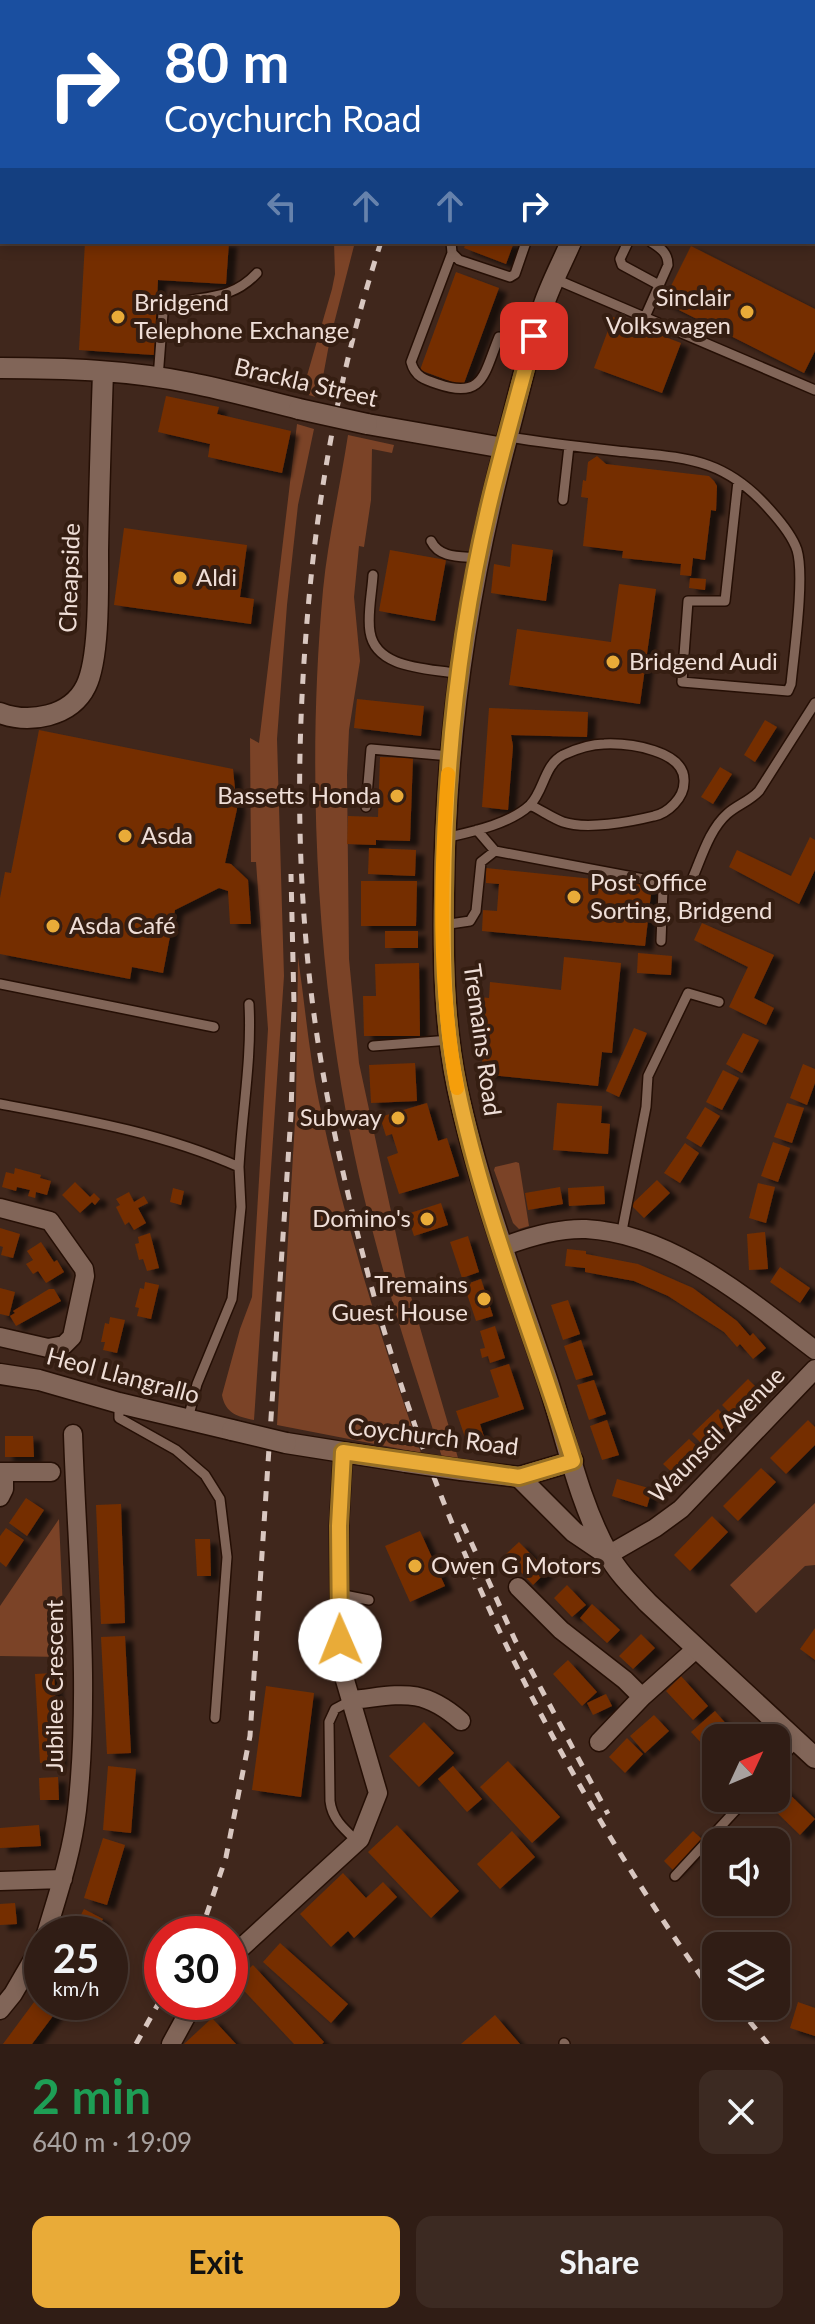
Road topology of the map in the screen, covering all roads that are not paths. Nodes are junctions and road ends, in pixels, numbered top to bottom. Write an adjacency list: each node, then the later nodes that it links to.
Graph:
1 (525, 244): 5 (lane)
2 (570, 244): 7 (main road, Tremains Road)
3 (627, 244): 8 (lane)
4 (653, 244): 8 (lane)
5 (451, 248): 10 (lane)
6 (257, 273): 13 (lane)
7 (555, 279): 9 (lane); 15 (main road, Tremains Road)
8 (659, 285): 9 (lane)
9 (645, 317): 14 (lane)
10 (499, 337)
11 (0, 368): 12 (main road, Brackla Street)
12 (103, 372): 13 (main road, Brackla Street); 24 (main road, Cheapside)
13 (158, 378): 15 (main road, Brackla Street, bridge)
14 (815, 390)
15 (506, 442): 16 (lane); 20 (main road, Tremains Road)
16 (569, 446): 17 (lane); 18 (lane)
17 (738, 481): 17 (lane)
18 (563, 500)
19 (431, 541): 20 (lane)
20 (479, 558): 22 (main road, Tremains Road)
21 (373, 575): 22 (lane)
22 (459, 674): 25 (main road, Tremains Road)
23 (815, 703): 31 (lane)
24 (0, 713)
25 (450, 756): 27 (lane); 29 (main road, Tremains Road)
26 (530, 805): 26 (lane); 28 (lane)
27 (366, 807)
28 (477, 830): 29 (lane); 30 (lane)
29 (445, 838): 32 (main road, Tremains Road)
30 (495, 851): 32 (lane); 33 (lane)
31 (693, 877)
32 (443, 925): 38 (main road, Tremains Road)
33 (661, 941)
34 (0, 984): 37 (lane)
35 (719, 1002): 43 (lane)
36 (249, 1004): 41 (lane)
37 (214, 1027)
38 (451, 1040): 39 (lane); 44 (main road, Tremains Road)
39 (373, 1046)
40 (0, 1104): 41 (lane)
41 (239, 1167): 50 (lane)
42 (0, 1208): 45 (street)
43 (621, 1236): 44 (street); 46 (street)
44 (502, 1247): 54 (main road, Tremains Road)
45 (0, 1337)
46 (815, 1350)
47 (815, 1369): 59 (street, Waunscil Avenue)
48 (0, 1374): 49 (main road, Heol Llangrallo)
49 (119, 1403): 50 (main road, Heol Llangrallo); 66 (lane)
50 (187, 1420): 51 (main road, Heol Llangrallo)
51 (232, 1430): 53 (main road, Coychurch Road, bridge)
52 (73, 1434): 75 (street, Jubilee Crescent)
53 (343, 1452): 57 (main road, Coychurch Road, bridge); 61 (street)
54 (573, 1461): 57 (main road, Coychurch Road); 59 (main road)
55 (2, 1472): 56 (street); 58 (street)
56 (51, 1472)
57 (519, 1477): 59 (main road)
58 (0, 1497)
59 (608, 1555): 63 (main road)
60 (518, 1587): 64 (street)
61 (339, 1594): 62 (lane); 65 (street)
62 (369, 1600)
63 (697, 1648): 64 (street); 68 (main road)
64 (642, 1697): 69 (street)
65 (352, 1700): 67 (street); 73 (street); 73 (lane)
66 (215, 1718)
67 (461, 1721)
68 (797, 1741): 70 (lane); 71 (main road)
69 (599, 1742)
70 (790, 1749)
71 (815, 1758)
72 (734, 1812): 74 (lane)
73 (357, 1841): 78 (street)
74 (675, 1876)
75 (63, 1879): 76 (street); 77 (street, Jubilee Crescent)
76 (0, 1881)
77 (52, 1916)
78 (248, 1941)
79 (24, 1975): 80 (street)
80 (0, 2010)
81 (184, 2020): 82 (street)
82 (171, 2044)

